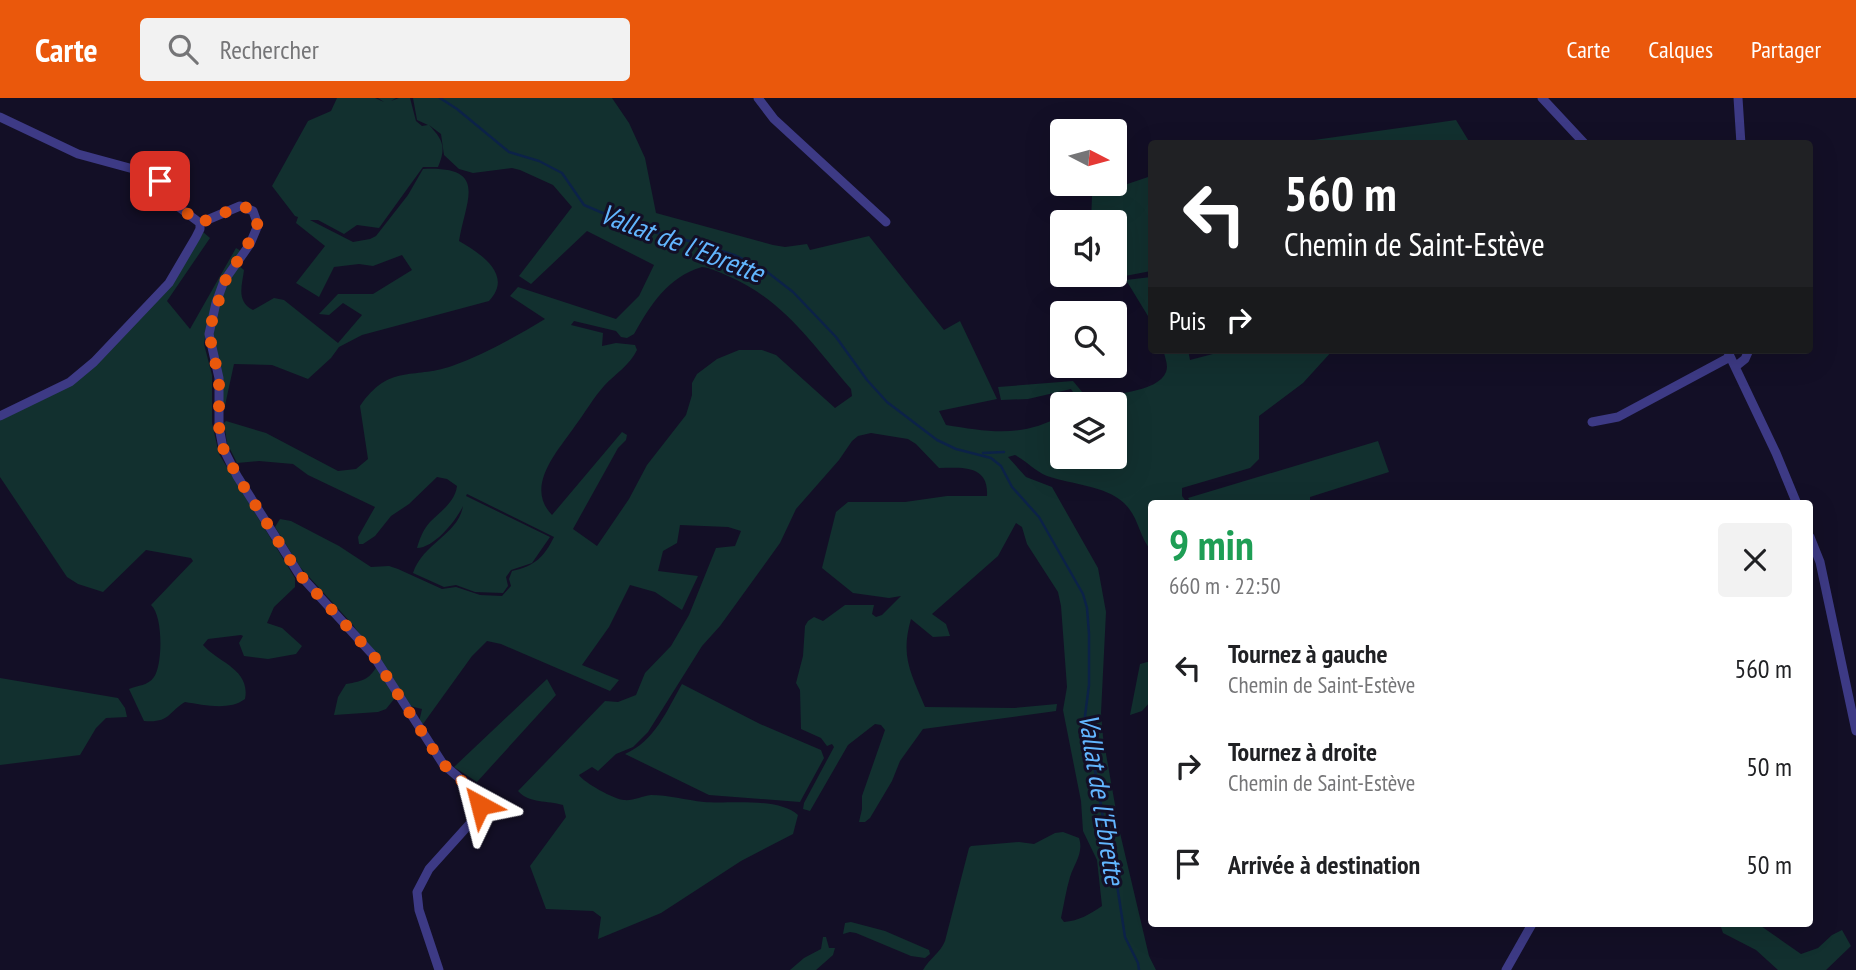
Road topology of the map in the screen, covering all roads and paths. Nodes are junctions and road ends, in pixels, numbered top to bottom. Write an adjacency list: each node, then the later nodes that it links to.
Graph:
1 (758, 98): 7 (street)
2 (1542, 98): 5 (street)
3 (1738, 98): 6 (street)
4 (0, 117): 8 (street)
5 (1581, 140)
6 (1741, 140)
7 (886, 222)
8 (200, 223): 13 (street); 19 (street)
9 (1727, 354): 14 (street)
10 (1729, 354): 12 (street)
11 (1747, 354): 12 (street)
12 (1735, 367): 15 (street)
13 (0, 416)
14 (1592, 422)
15 (1795, 500)
16 (1813, 544): 17 (street)
17 (1856, 731)
18 (1530, 927): 20 (street)
19 (439, 970)
20 (1507, 970)

